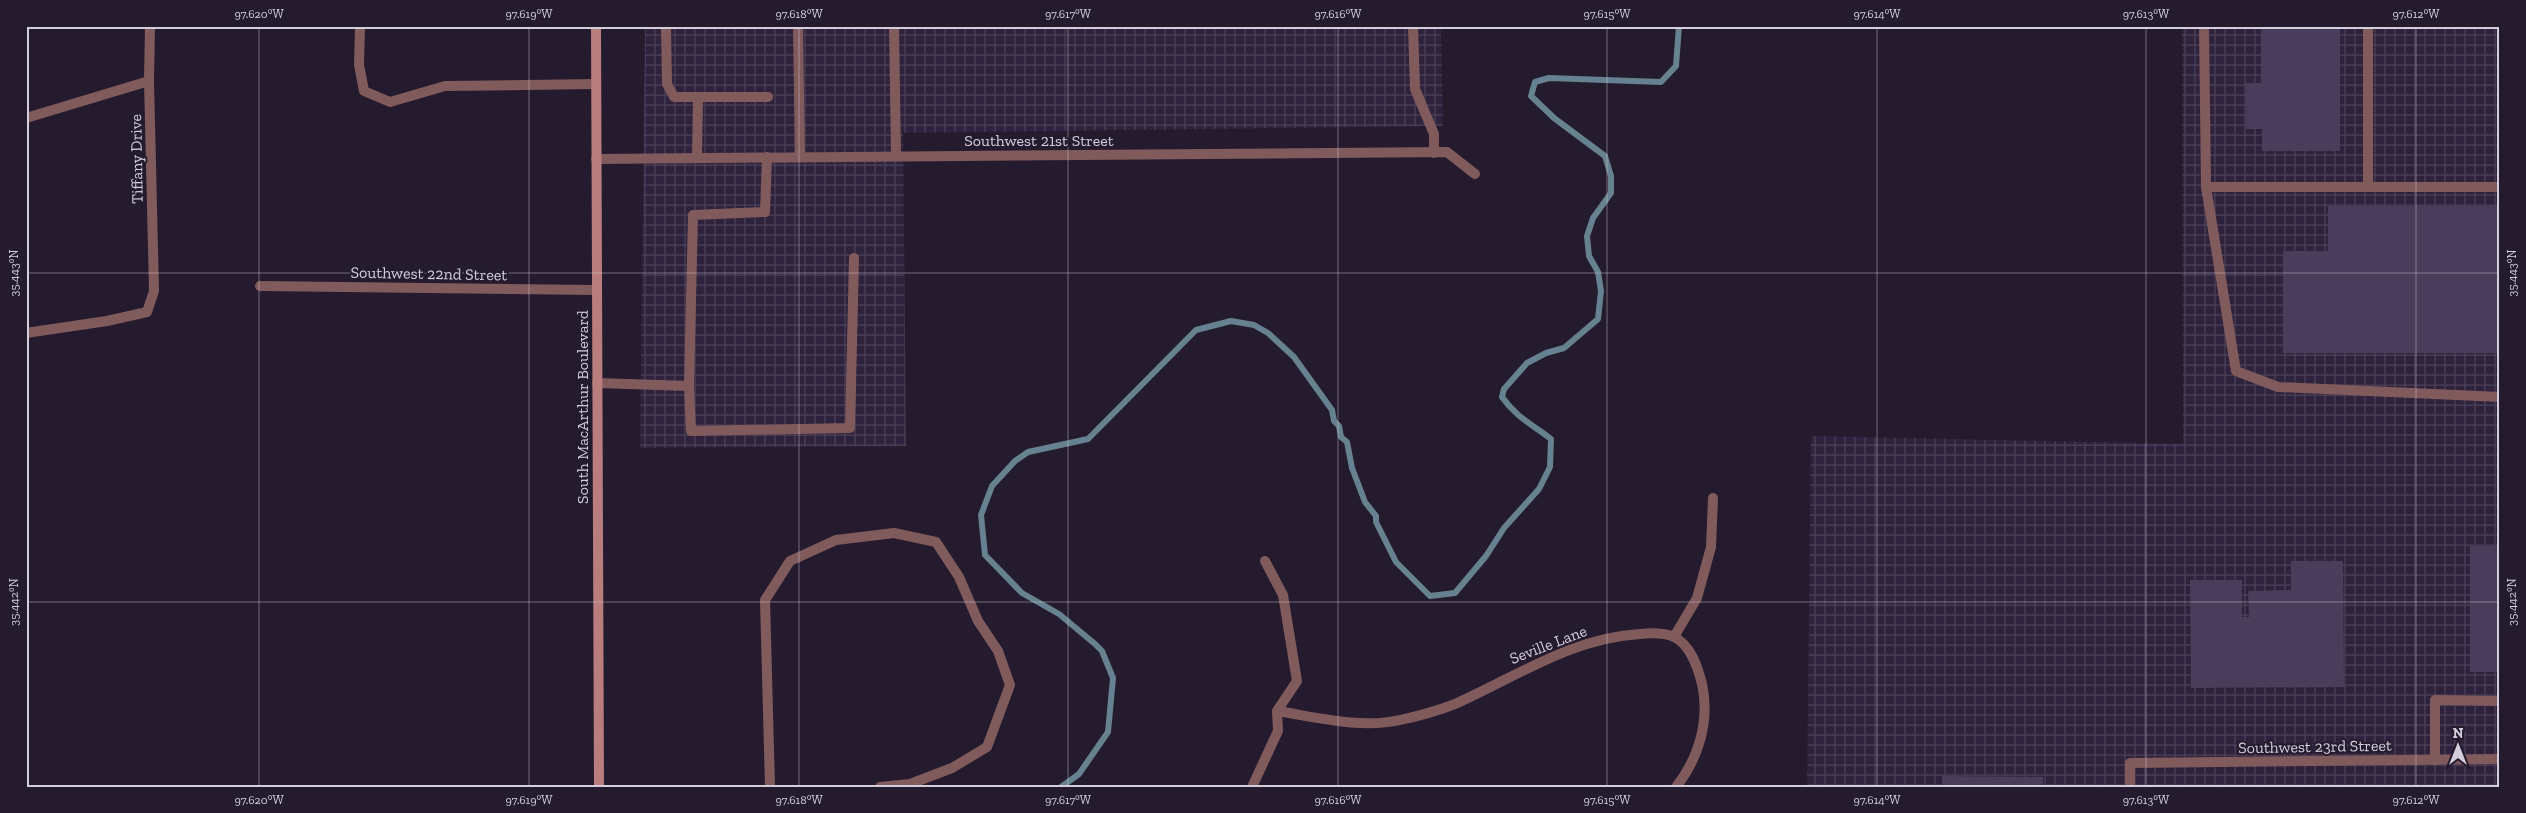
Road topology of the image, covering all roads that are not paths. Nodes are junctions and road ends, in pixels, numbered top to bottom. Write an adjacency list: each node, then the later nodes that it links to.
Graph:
1 (150, 26): 10 (street, Tiffany Drive)
2 (360, 26): 11 (street)
3 (596, 26): 11 (main road, South MacArthur Boulevard)
4 (666, 26): 12 (street)
5 (798, 26): 18 (street)
6 (894, 26): 16 (street)
7 (1413, 26): 15 (street)
8 (2204, 26): 22 (street)
9 (2368, 26): 23 (street)
10 (149, 81): 14 (street); 28 (street, Tiffany Drive)
11 (596, 84): 20 (main road, South MacArthur Boulevard)
12 (698, 97): 13 (street); 19 (street)
13 (768, 97)
14 (26, 118)
15 (1434, 153): 16 (street, Southwest 21st Street); 21 (street, Southwest 21st Street)
16 (896, 156): 18 (street, Southwest 21st Street)
17 (767, 157): 18 (street, Southwest 21st Street); 19 (street, Southwest 21st Street); 30 (street)
18 (800, 157)
19 (697, 158): 20 (street, Southwest 21st Street)
20 (596, 159): 27 (main road, South MacArthur Boulevard)
21 (1475, 174)
22 (2206, 187): 23 (street); 31 (street)
23 (2368, 187): 24 (street)
24 (2500, 187)
25 (854, 258): 30 (street)
26 (260, 286): 27 (street, Southwest 22nd Street)
27 (597, 290): 29 (main road, South MacArthur Boulevard)
28 (26, 333)
29 (597, 383): 30 (street); 39 (main road, South MacArthur Boulevard)
30 (689, 386)
31 (2500, 397)
32 (1713, 498): 34 (street)
33 (1265, 561): 36 (street)
34 (1674, 637): 36 (street, Seville Lane); 43 (street)
35 (2500, 700): 37 (street)
36 (1277, 711): 42 (street)
37 (2435, 760): 38 (street, Southwest 23rd Street); 44 (street, Southwest 23rd Street)
38 (2500, 760)
39 (599, 787)
40 (770, 787): 41 (street)
41 (880, 787)
42 (1252, 787)
43 (1676, 787)
44 (2130, 787)

